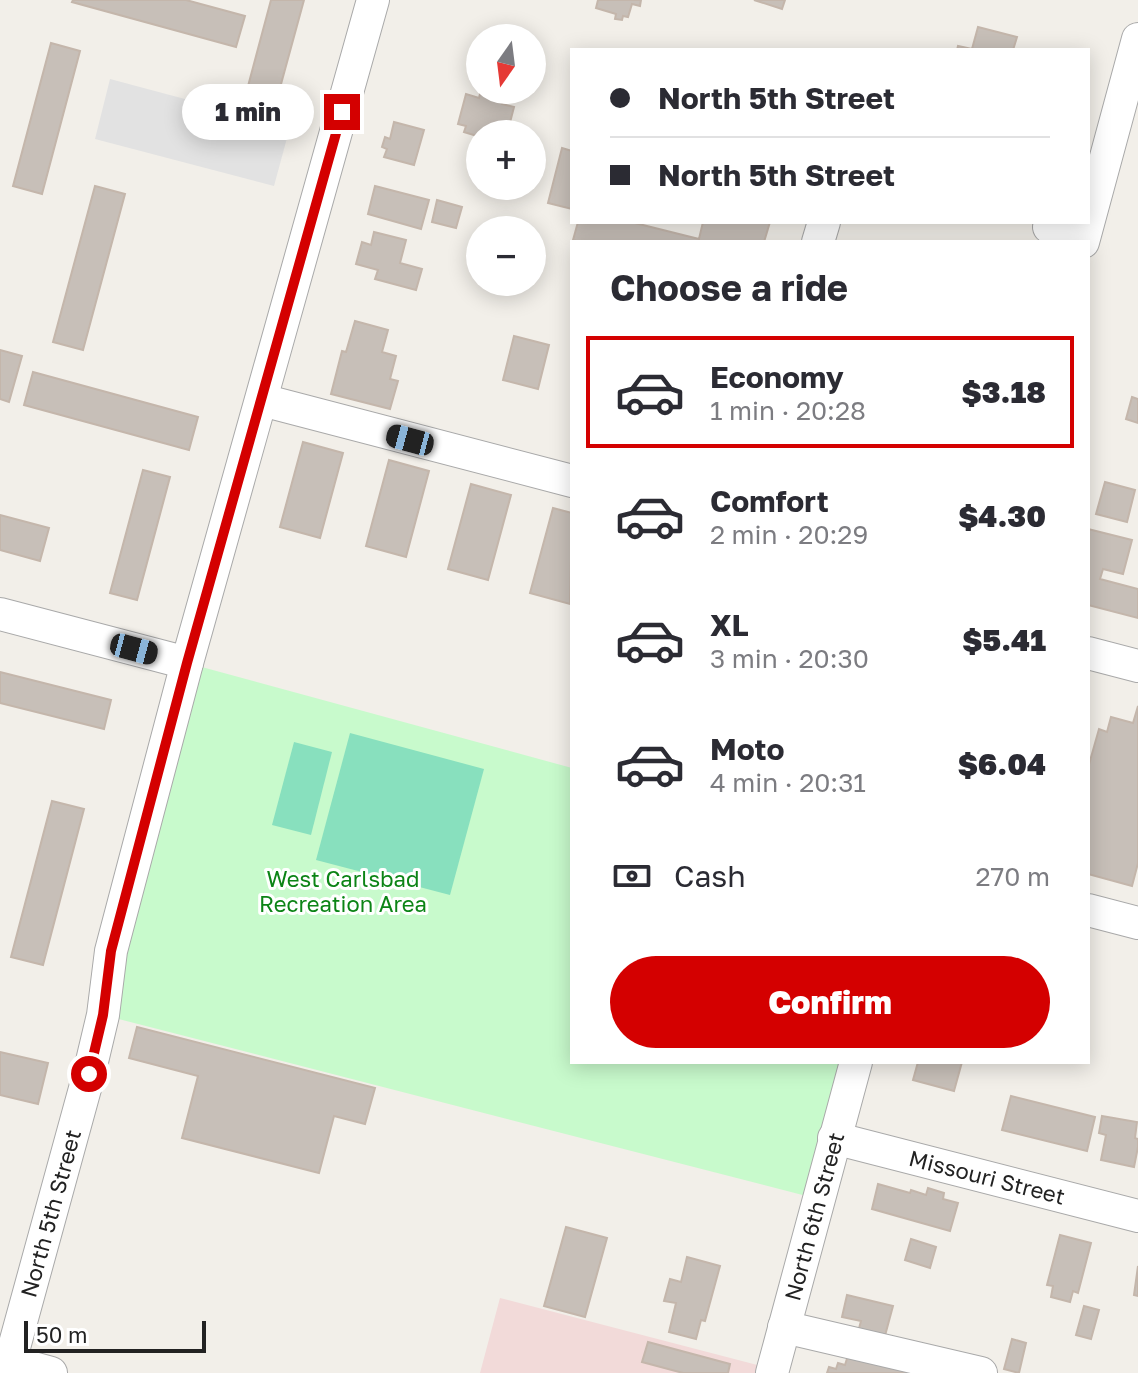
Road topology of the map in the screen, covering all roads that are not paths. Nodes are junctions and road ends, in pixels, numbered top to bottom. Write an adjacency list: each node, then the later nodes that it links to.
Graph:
1 (373, 0): 7 (street, North 5th Street)
2 (1138, 39): 3 (street)
3 (1094, 178): 4 (street)
4 (1090, 200)
5 (1048, 230): 6 (street)
6 (1083, 239)
7 (262, 400): 8 (street); 11 (street, North 5th Street)
8 (570, 480)
9 (0, 614): 11 (street)
10 (1090, 654): 12 (street)
11 (187, 663): 19 (street, North 5th Street)
12 (1138, 666)
13 (1090, 911): 14 (street)
14 (1138, 923)
15 (855, 1064): 16 (street, North 6th Street)
16 (834, 1138): 17 (street, Missouri Street); 18 (street, North 6th Street)
17 (1138, 1216)
18 (784, 1327): 21 (street, North 6th Street); 22 (street)
19 (5, 1361): 20 (street)
20 (51, 1373)
21 (772, 1373)
22 (981, 1373)

